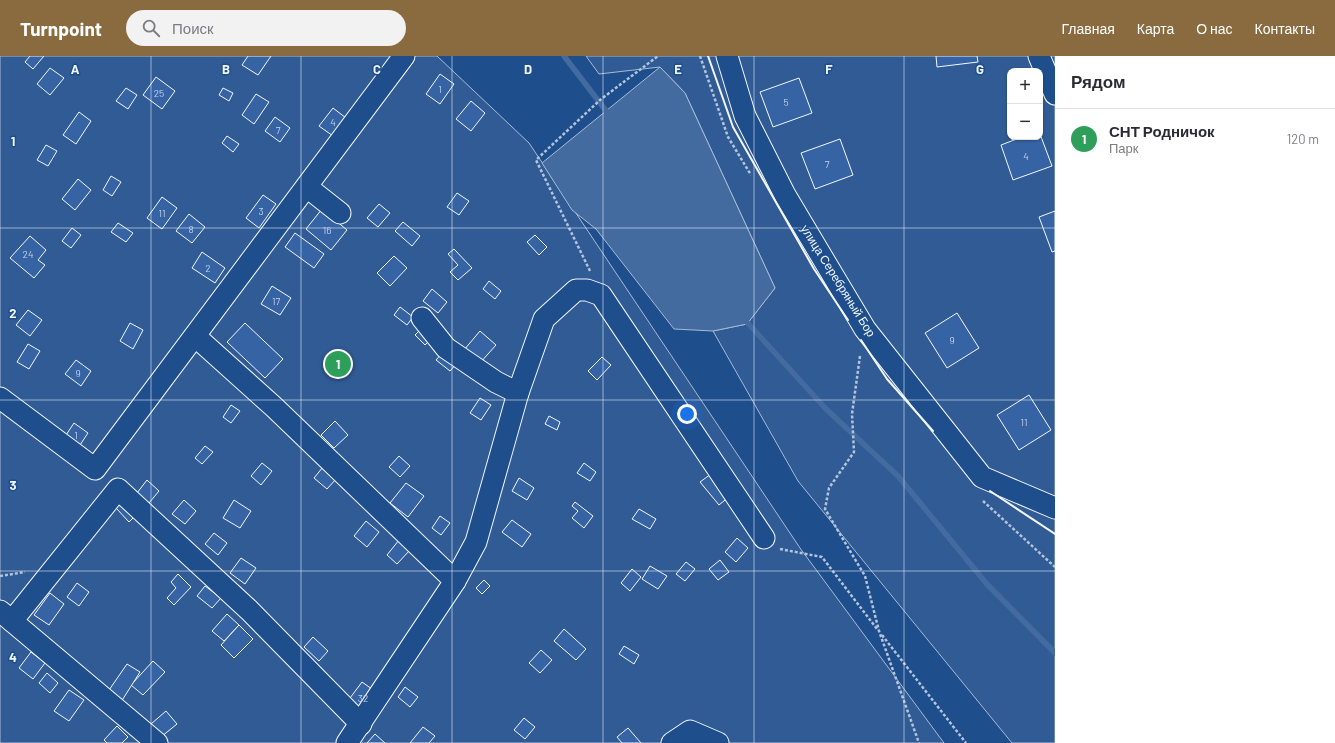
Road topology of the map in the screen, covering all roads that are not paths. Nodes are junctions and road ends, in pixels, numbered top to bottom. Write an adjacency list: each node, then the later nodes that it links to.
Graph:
1 (404, 56): 5 (street)
2 (727, 56): 11 (street, улица Серебряный Бор)
3 (1039, 56): 4 (street)
4 (1055, 94)
5 (307, 187): 6 (street); 8 (street)
6 (340, 214)
7 (422, 318): 9 (street)
8 (195, 336): 10 (street); 13 (street)
9 (518, 393): 12 (street); 13 (street)
10 (0, 398)
11 (1055, 508)
12 (764, 538)
13 (455, 581): 15 (street)
14 (6, 616): 15 (street); 16 (street)
15 (361, 724): 17 (street)
16 (157, 743)
17 (347, 743)
18 (672, 743): 19 (street)
19 (718, 743)

